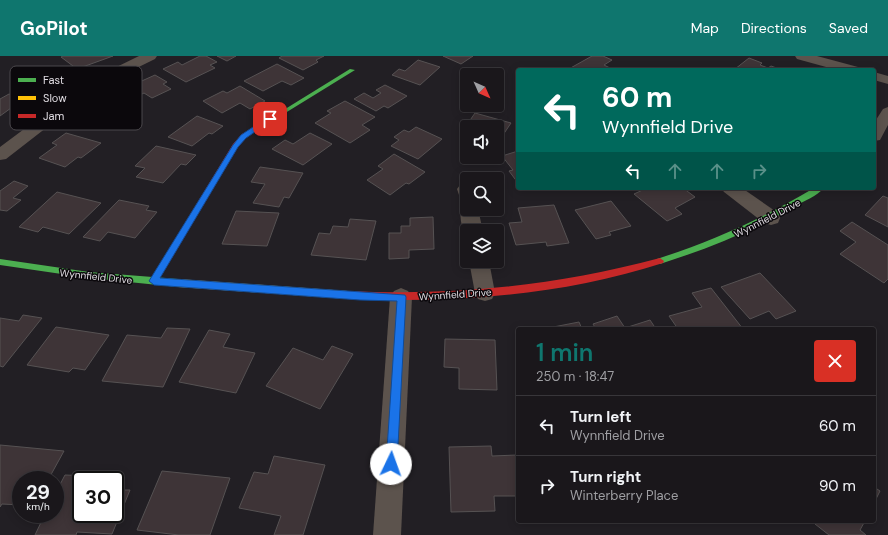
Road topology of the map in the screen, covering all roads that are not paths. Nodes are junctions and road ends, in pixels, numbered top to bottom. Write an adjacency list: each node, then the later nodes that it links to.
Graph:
1 (150, 56): 3 (street)
2 (802, 56): 4 (street)
3 (130, 66)
4 (846, 68)
5 (352, 70): 17 (street)
6 (876, 77): 7 (street)
7 (888, 80)
8 (888, 112): 10 (street)
9 (33, 130): 11 (street)
10 (876, 133)
11 (0, 155)
12 (733, 190): 14 (street)
13 (817, 190): 14 (street, Wynnfield Drive)
14 (771, 218): 18 (street, Wynnfield Drive)
15 (0, 262): 17 (street, Wynnfield Drive)
16 (480, 268): 18 (street)
17 (154, 281): 19 (street, Wynnfield Drive)
18 (485, 293): 19 (street, Wynnfield Drive)
19 (402, 297): 20 (street)
20 (387, 535)

